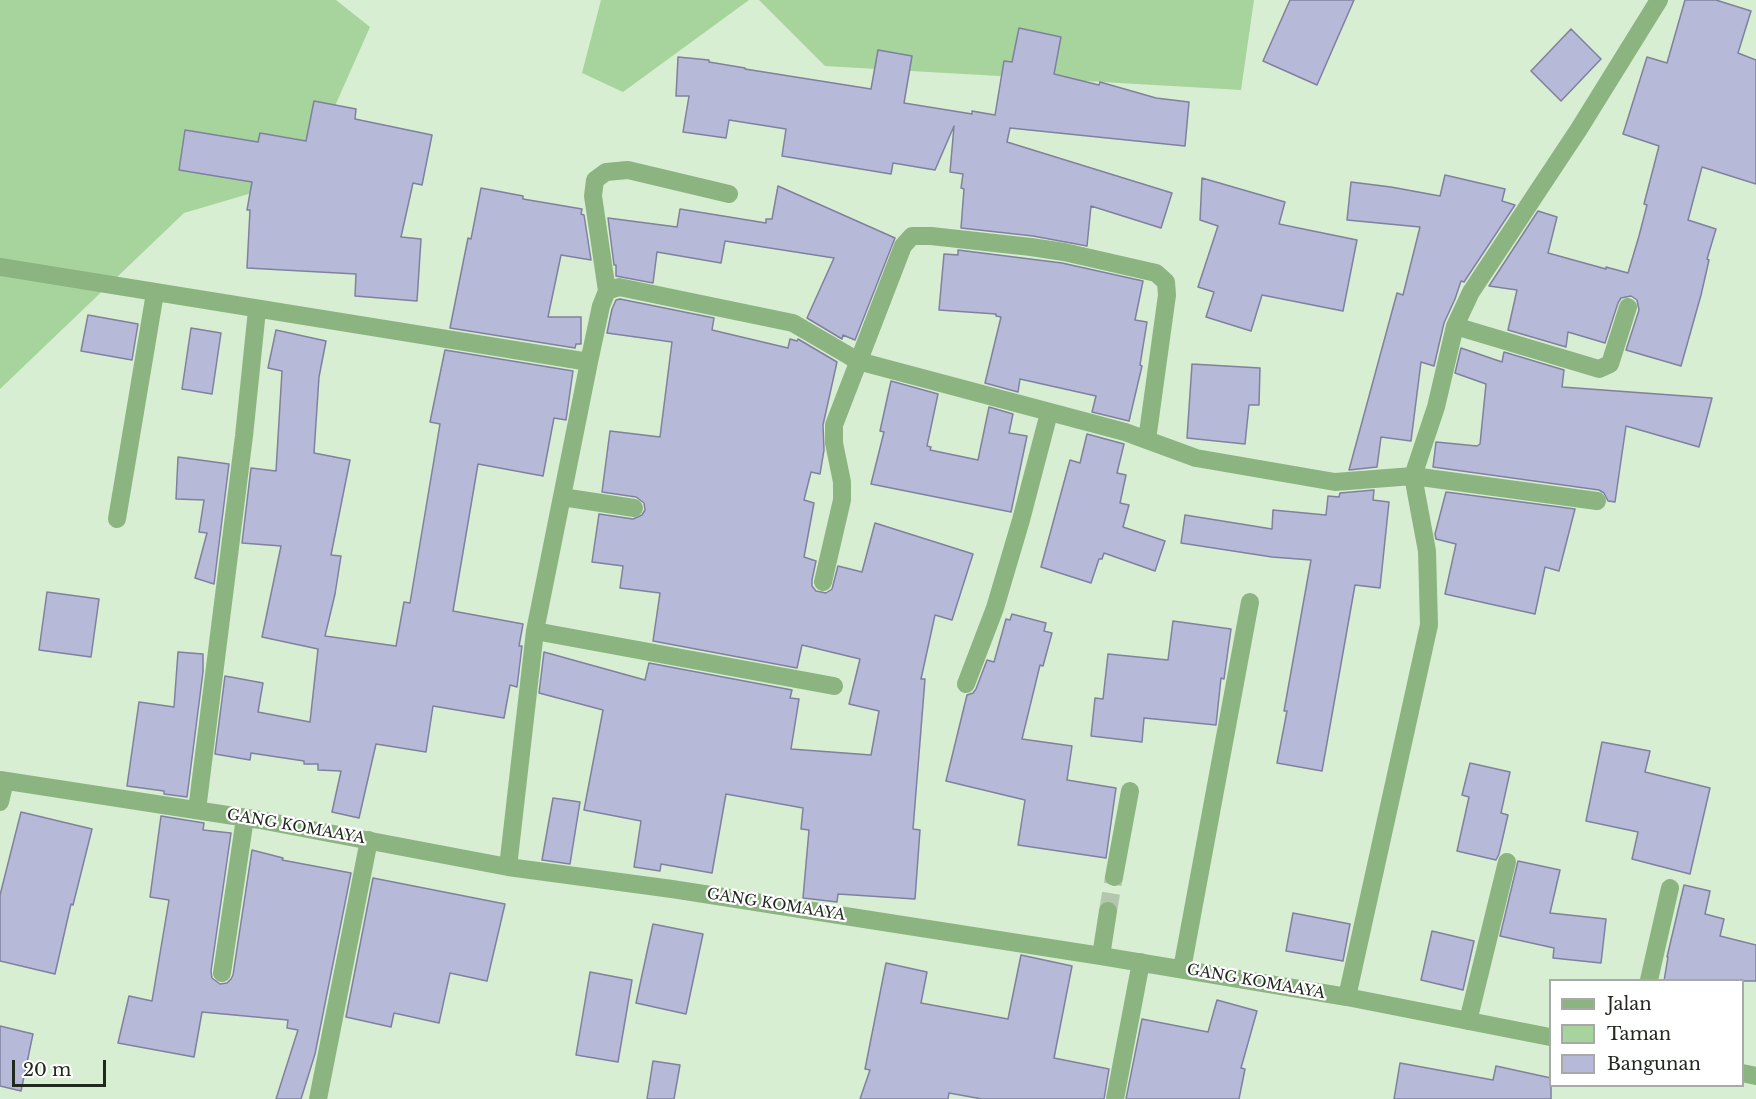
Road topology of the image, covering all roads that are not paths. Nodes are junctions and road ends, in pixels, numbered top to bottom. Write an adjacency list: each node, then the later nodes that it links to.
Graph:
1 (1659, 0): 8 (street)
2 (729, 194): 4 (street)
3 (0, 267): 5 (street)
4 (607, 291): 9 (street); 10 (street)
5 (155, 293): 7 (street); 17 (street)
6 (1628, 307): 8 (street)
7 (257, 310): 9 (street); 26 (street)
8 (1455, 326): 13 (street)
9 (589, 362): 14 (street)
10 (858, 362): 11 (street); 12 (street); 18 (street)
11 (1049, 413): 12 (street); 21 (street)
12 (1146, 440): 13 (street)
13 (1413, 476): 15 (street); 39 (street)
14 (562, 497): 16 (street); 20 (street)
15 (1597, 501)
16 (634, 508)
17 (117, 519)
18 (823, 582)
19 (1250, 602): 36 (street)
20 (535, 631): 22 (street); 30 (street)
21 (966, 684)
22 (834, 686)
23 (2, 781): 25 (street); 26 (street, GANG KOMAAYA)
24 (1130, 791): 31 (street)
25 (0, 802)
26 (197, 810): 27 (street, GANG KOMAAYA)
27 (245, 818): 28 (street, GANG KOMAAYA); 37 (street)
28 (369, 840): 30 (street, GANG KOMAAYA); 42 (street)
29 (1507, 862): 40 (street)
30 (508, 867): 34 (street, GANG KOMAAYA)
31 (1114, 877)
32 (1670, 888): 38 (street)
33 (1108, 911): 34 (street)
34 (1101, 956): 35 (street, GANG KOMAAYA)
35 (1141, 962): 36 (street, GANG KOMAAYA); 43 (street)
36 (1182, 969): 39 (street, GANG KOMAAYA)
37 (222, 973)
38 (1649, 979)
39 (1347, 997): 40 (street, GANG KOMAAYA)
40 (1468, 1021): 41 (street, GANG KOMAAYA)
41 (1549, 1037)
42 (318, 1099)
43 (1115, 1099)

